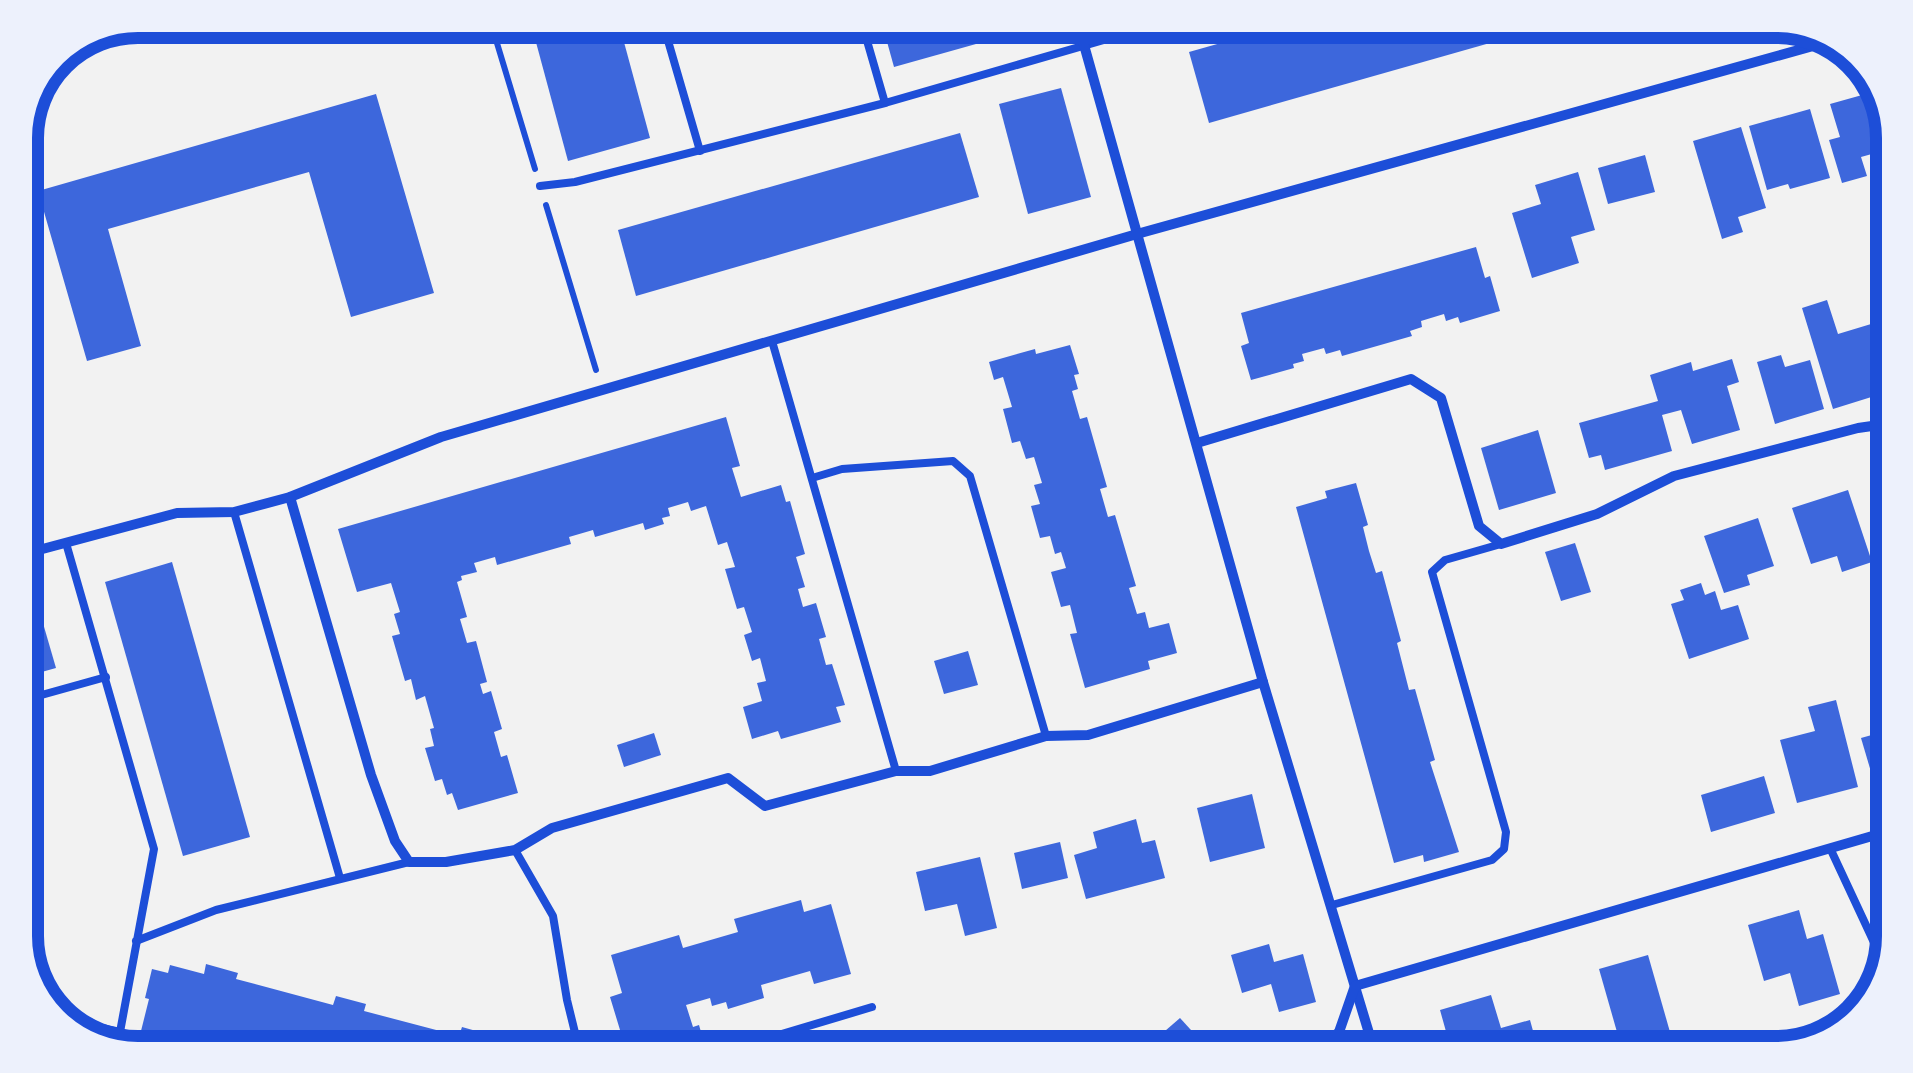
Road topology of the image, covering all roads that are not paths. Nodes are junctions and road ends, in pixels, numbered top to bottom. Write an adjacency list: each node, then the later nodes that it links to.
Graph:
1 (667, 38): 8 (lane)
2 (865, 38): 7 (lane)
3 (1082, 38): 5 (street)
4 (1112, 38): 5 (lane)
5 (1084, 46): 7 (lane); 10 (street)
6 (1816, 46): 10 (street)
7 (885, 103): 8 (lane)
8 (700, 151): 9 (lane)
9 (540, 186)
10 (1137, 234): 11 (street); 13 (street)
11 (772, 341): 14 (lane); 15 (street)
12 (1875, 426): 18 (street)
13 (1197, 442): 18 (street); 21 (street)
14 (812, 478): 23 (lane); 24 (lane)
15 (290, 497): 16 (street); 28 (street)
16 (234, 512): 17 (street); 29 (lane)
17 (66, 542): 19 (street); 20 (lane)
18 (1501, 544): 30 (lane)
19 (38, 551)
20 (106, 677): 22 (lane); 31 (lane)
21 (1262, 682): 23 (street); 30 (street)
22 (38, 696)
23 (1046, 736): 24 (street)
24 (896, 771): 27 (street)
25 (1876, 835): 26 (street)
26 (1830, 848): 32 (lane); 33 (street)
27 (515, 850): 28 (street); 38 (lane)
28 (409, 862): 29 (lane)
29 (340, 878): 31 (lane)
30 (1332, 905): 33 (street)
31 (136, 941): 36 (lane)
32 (1875, 945)
33 (1355, 986): 40 (street); 41 (street)
34 (872, 1008): 39 (lane)
35 (97, 1027): 36 (lane)
36 (120, 1032): 37 (lane)
37 (123, 1035)
38 (576, 1036)
39 (776, 1036)
40 (1334, 1036)
41 (1370, 1036)

